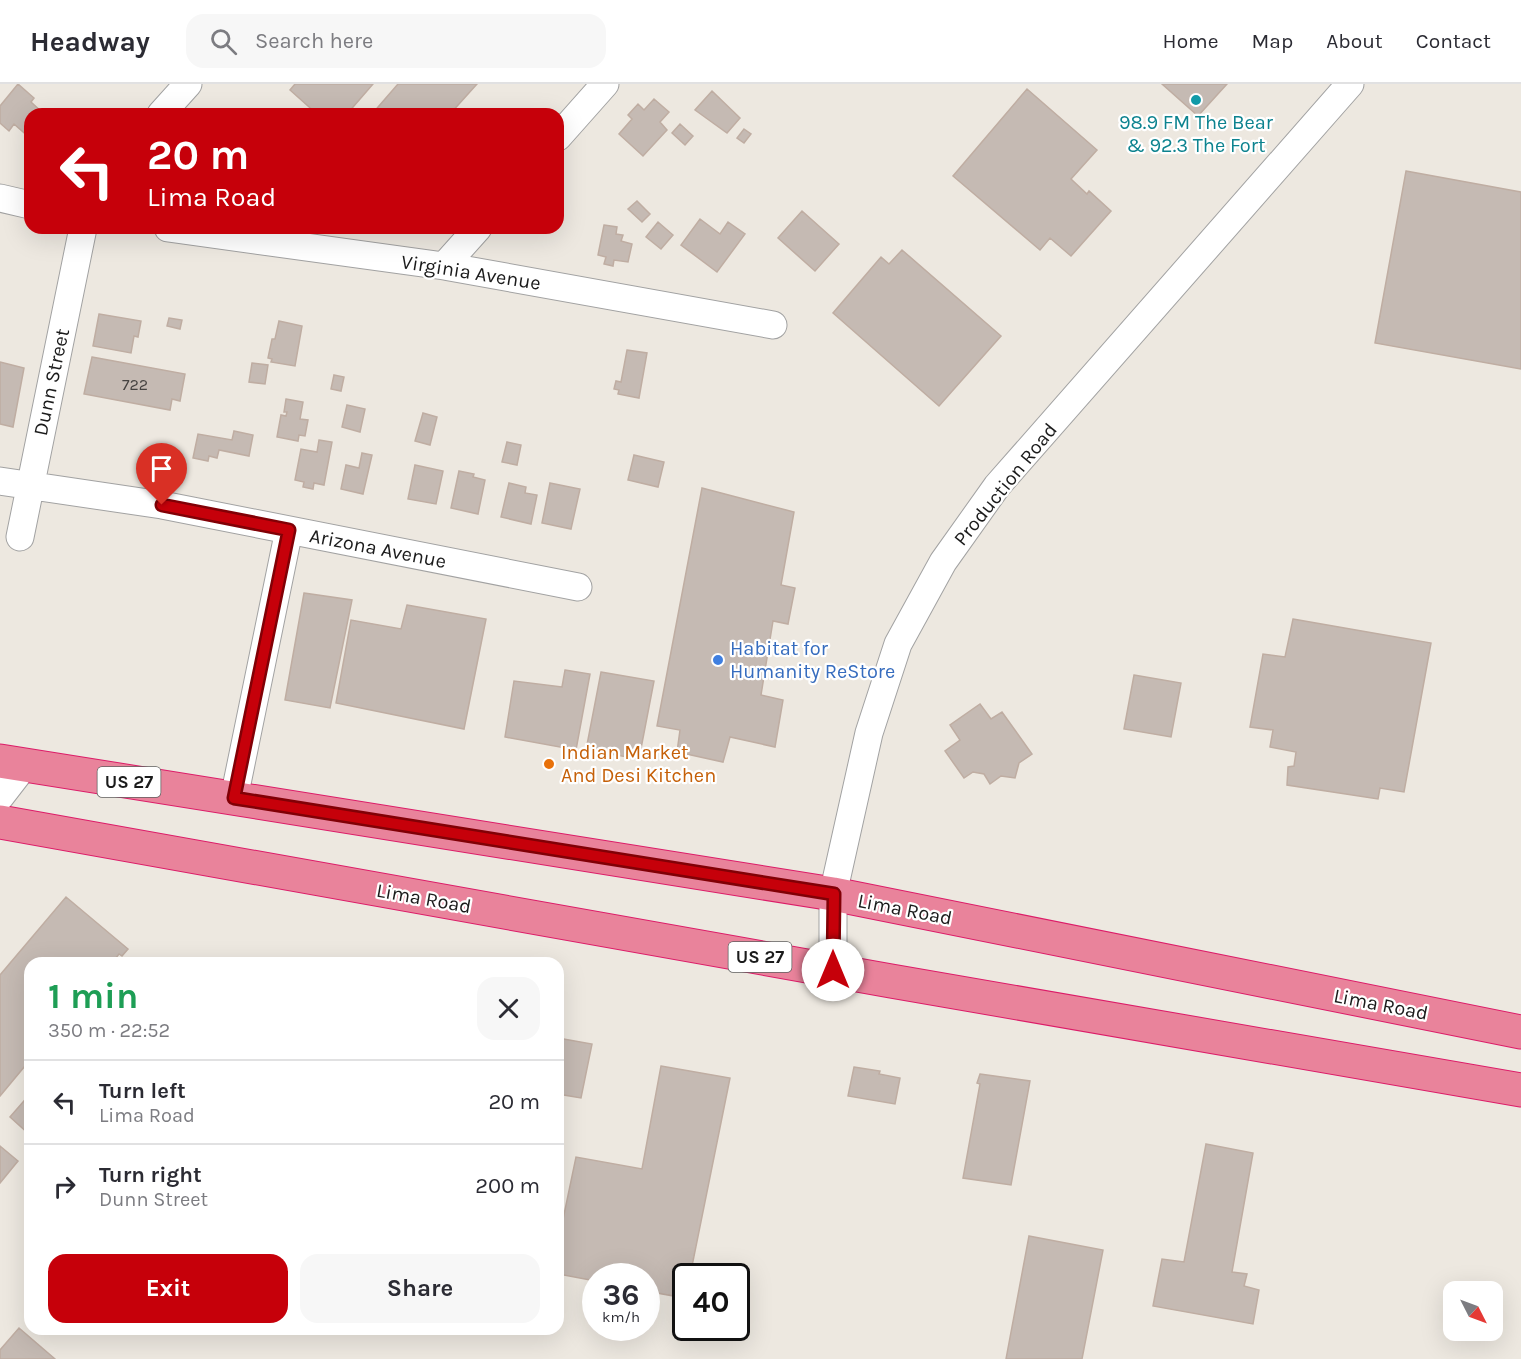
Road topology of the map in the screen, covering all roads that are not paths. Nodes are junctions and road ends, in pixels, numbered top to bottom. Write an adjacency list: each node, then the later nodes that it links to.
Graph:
1 (188, 84): 4 (street)
2 (605, 84): 5 (street)
3 (1350, 84): 22 (street, Production Road)
4 (166, 108)
5 (564, 131)
6 (0, 198): 7 (street)
7 (24, 204)
8 (82, 234): 14 (street, Dunn Street)
9 (212, 234): 11 (street, Virginia Avenue)
10 (473, 234): 11 (street)
11 (444, 266): 12 (street, Virginia Avenue)
12 (773, 326)
13 (0, 481): 14 (street, Arizona Avenue)
14 (30, 487): 15 (street, Arizona Avenue); 16 (street, Dunn Street)
15 (289, 530): 17 (street, Arizona Avenue); 20 (street)
16 (21, 537)
17 (578, 587)
18 (12, 764): 19 (street); 20 (highway, Lima Road / US 27)
19 (0, 797)
20 (234, 798): 22 (highway, Lima Road / US 27)
21 (0, 822): 23 (highway, Lima Road / US 27)
22 (834, 894): 23 (street, Production Road); 24 (highway, Lima Road / US 27)
23 (833, 970): 25 (highway, Lima Road / US 27)
24 (1521, 1032)
25 (1521, 1090)

